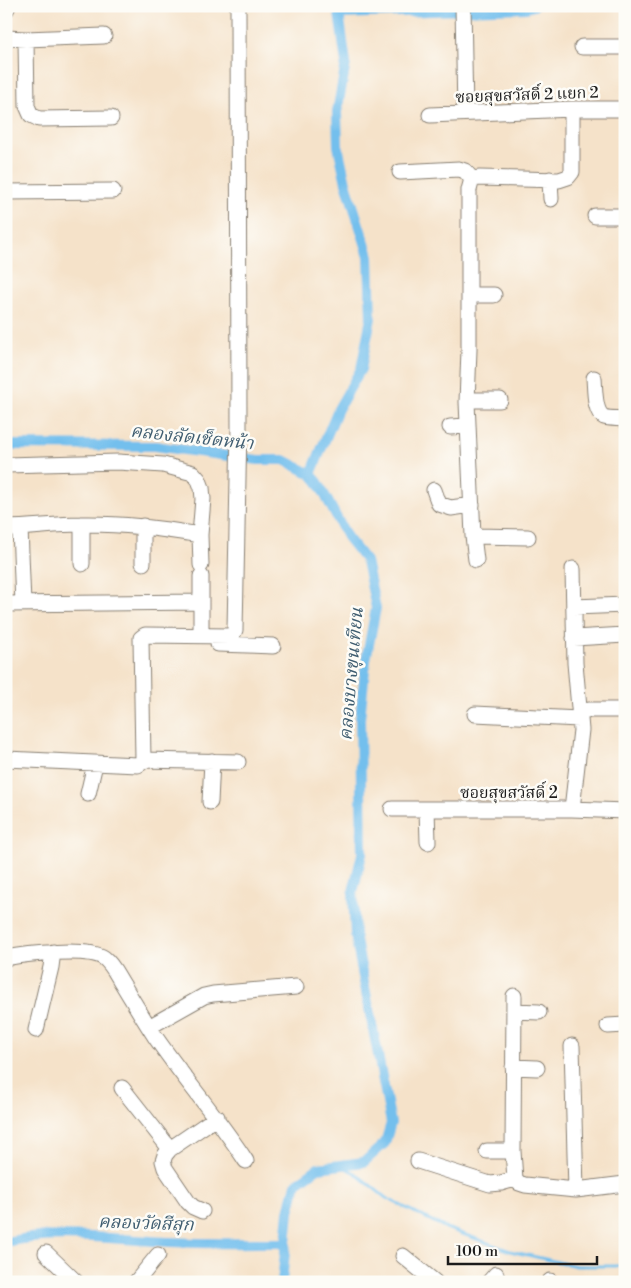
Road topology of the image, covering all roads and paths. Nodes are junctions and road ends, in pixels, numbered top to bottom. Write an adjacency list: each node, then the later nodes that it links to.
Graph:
1 (8, 6): 4 (street)
2 (238, 6): 52 (street)
3 (463, 6): 12 (street)
4 (6, 10)
5 (104, 36): 7 (street)
6 (6, 38): 7 (street)
7 (26, 39): 14 (street)
8 (582, 47): 9 (street)
9 (625, 47)
10 (572, 109): 11 (street, ซอยสุขสวัสดิ์ 2 แยก 2); 12 (street, ซอยสุขสวัสดิ์ 2 แยก 2); 17 (street)
11 (625, 109)
12 (465, 113): 13 (street, ซอยสุขสวัสดิ์ 2 แยก 2)
13 (430, 115)
14 (111, 118)
15 (400, 172): 16 (street)
16 (472, 179): 17 (street); 23 (street)
17 (550, 179): 20 (street)
18 (113, 191): 19 (street)
19 (6, 192)
20 (551, 199)
21 (595, 216): 22 (street)
22 (625, 216)
23 (469, 295): 24 (street); 26 (street)
24 (494, 295)
25 (594, 378): 28 (street)
26 (467, 400): 27 (street); 29 (street)
27 (500, 400)
28 (625, 419)
29 (467, 426): 30 (street); 33 (street)
30 (450, 427)
31 (6, 465): 37 (street)
32 (434, 490): 33 (street)
33 (472, 505): 38 (street)
34 (82, 524): 35 (street); 36 (street); 42 (street)
35 (143, 526): 37 (street); 41 (street)
36 (13, 528): 46 (street)
37 (200, 535): 44 (street)
38 (473, 536): 39 (street); 40 (street)
39 (528, 537)
40 (476, 560)
41 (143, 563)
42 (82, 564)
43 (573, 569): 48 (street)
44 (201, 602): 46 (street); 49 (street)
45 (6, 604): 46 (street)
46 (23, 604)
47 (625, 605): 48 (street)
48 (574, 606): 51 (street)
49 (201, 630)
50 (625, 635): 51 (street)
51 (574, 638): 56 (street)
52 (141, 642): 53 (street); 58 (street)
53 (273, 646)
54 (625, 710): 56 (street)
55 (475, 714): 56 (street)
56 (579, 716): 66 (street)
57 (6, 759): 61 (street)
58 (143, 760): 59 (street); 61 (street)
59 (212, 762): 60 (street); 63 (street)
60 (238, 762)
61 (95, 764): 62 (street)
62 (88, 794)
63 (210, 802)
64 (392, 809): 65 (street, ซอยสุขสวัสดิ์ 2)
65 (427, 809): 66 (street, ซอยสุขสวัสดิ์ 2); 68 (street)
66 (572, 809): 67 (street, ซอยสุขสวัสดิ์ 2)
67 (625, 811)
68 (428, 842)
69 (53, 952): 70 (street); 75 (street); 76 (street)
70 (6, 958)
71 (296, 987): 75 (street)
72 (539, 1012): 78 (street)
73 (625, 1024): 74 (street)
74 (608, 1026)
75 (149, 1027): 81 (street)
76 (36, 1030)
77 (572, 1046): 89 (street)
78 (513, 1067): 79 (street); 84 (street)
79 (537, 1068)
80 (122, 1088): 82 (street)
81 (217, 1118): 82 (street); 85 (street)
82 (170, 1149): 90 (street)
83 (486, 1151): 84 (street)
84 (513, 1151): 87 (street)
85 (246, 1161)
86 (418, 1161): 87 (street)
87 (515, 1178): 89 (street)
88 (625, 1184): 89 (street)
89 (576, 1190)
90 (202, 1211)
91 (46, 1253): 95 (street)
92 (158, 1254): 94 (street)
93 (403, 1256): 96 (street)
94 (139, 1281)
95 (76, 1282)
96 (435, 1282)

